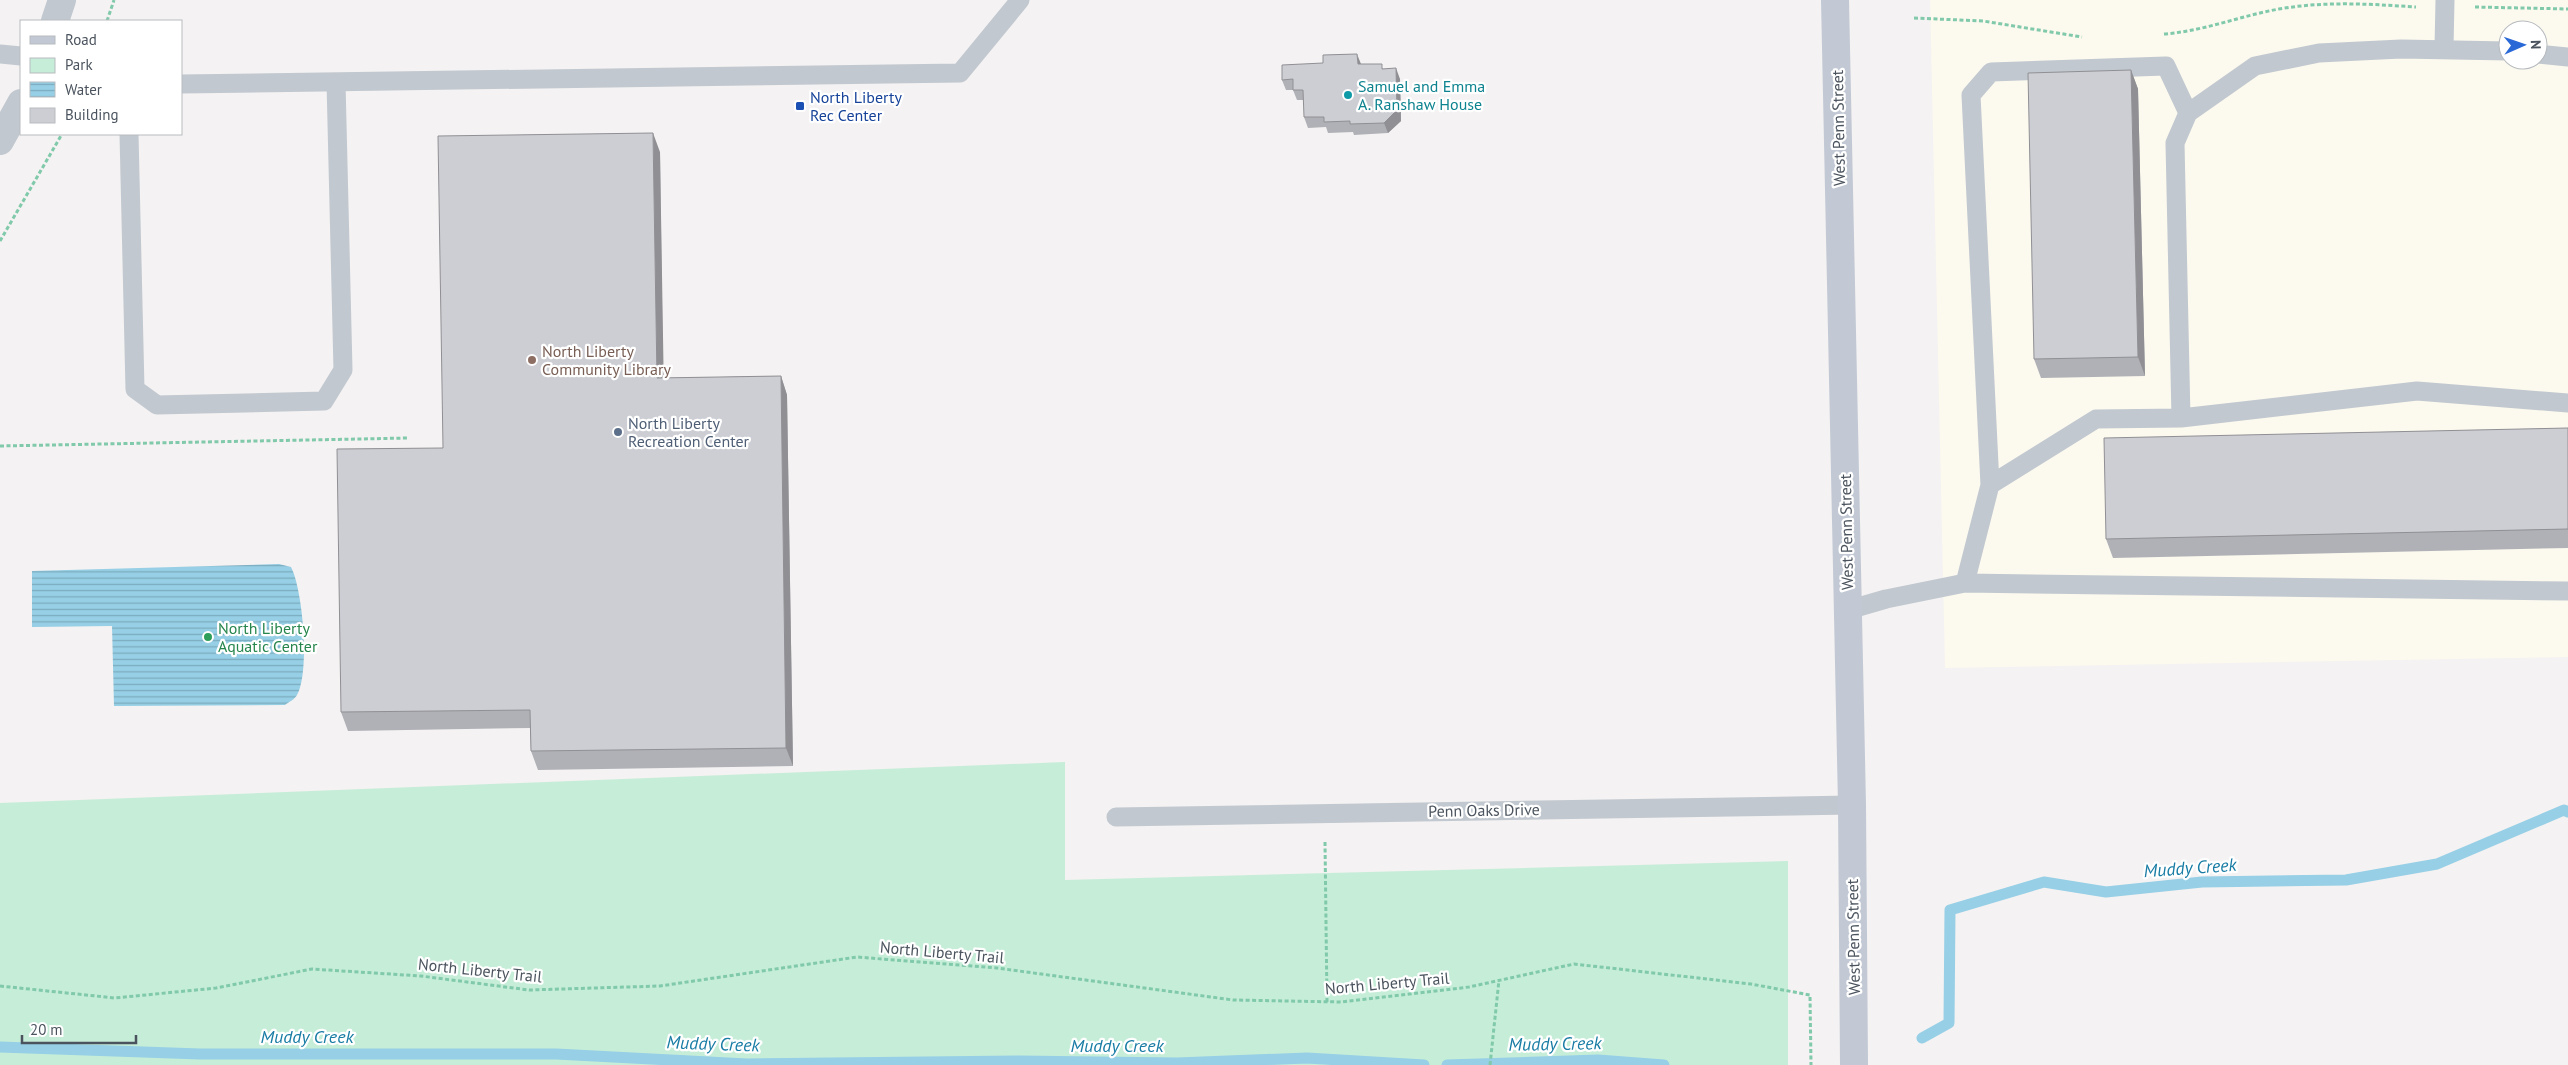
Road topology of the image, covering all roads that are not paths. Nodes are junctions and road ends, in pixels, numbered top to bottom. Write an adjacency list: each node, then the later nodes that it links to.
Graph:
1 (62, 0): 5 (street)
2 (1020, 0): 12 (lane)
3 (1835, 0): 23 (main road, West Penn Street)
4 (2444, 4): 6 (lane)
5 (55, 20)
6 (2444, 48): 7 (lane); 15 (lane)
7 (2498, 51)
8 (0, 54): 10 (lane)
9 (2548, 55): 11 (lane)
10 (20, 56)
11 (2568, 57)
12 (336, 82): 13 (lane); 16 (lane)
13 (182, 84)
14 (20, 105): 17 (street)
15 (2188, 113): 19 (lane); 20 (lane)
16 (129, 135)
17 (0, 142)
18 (2568, 403): 19 (lane)
19 (2181, 418): 20 (lane)
20 (1990, 486): 21 (lane)
21 (1965, 583): 22 (lane); 23 (lane)
22 (2568, 591)
23 (1848, 610): 24 (main road, West Penn Street)
24 (1852, 805): 25 (lane, Penn Oaks Drive); 26 (main road, West Penn Street)
25 (1116, 816)
26 (1854, 1065)

